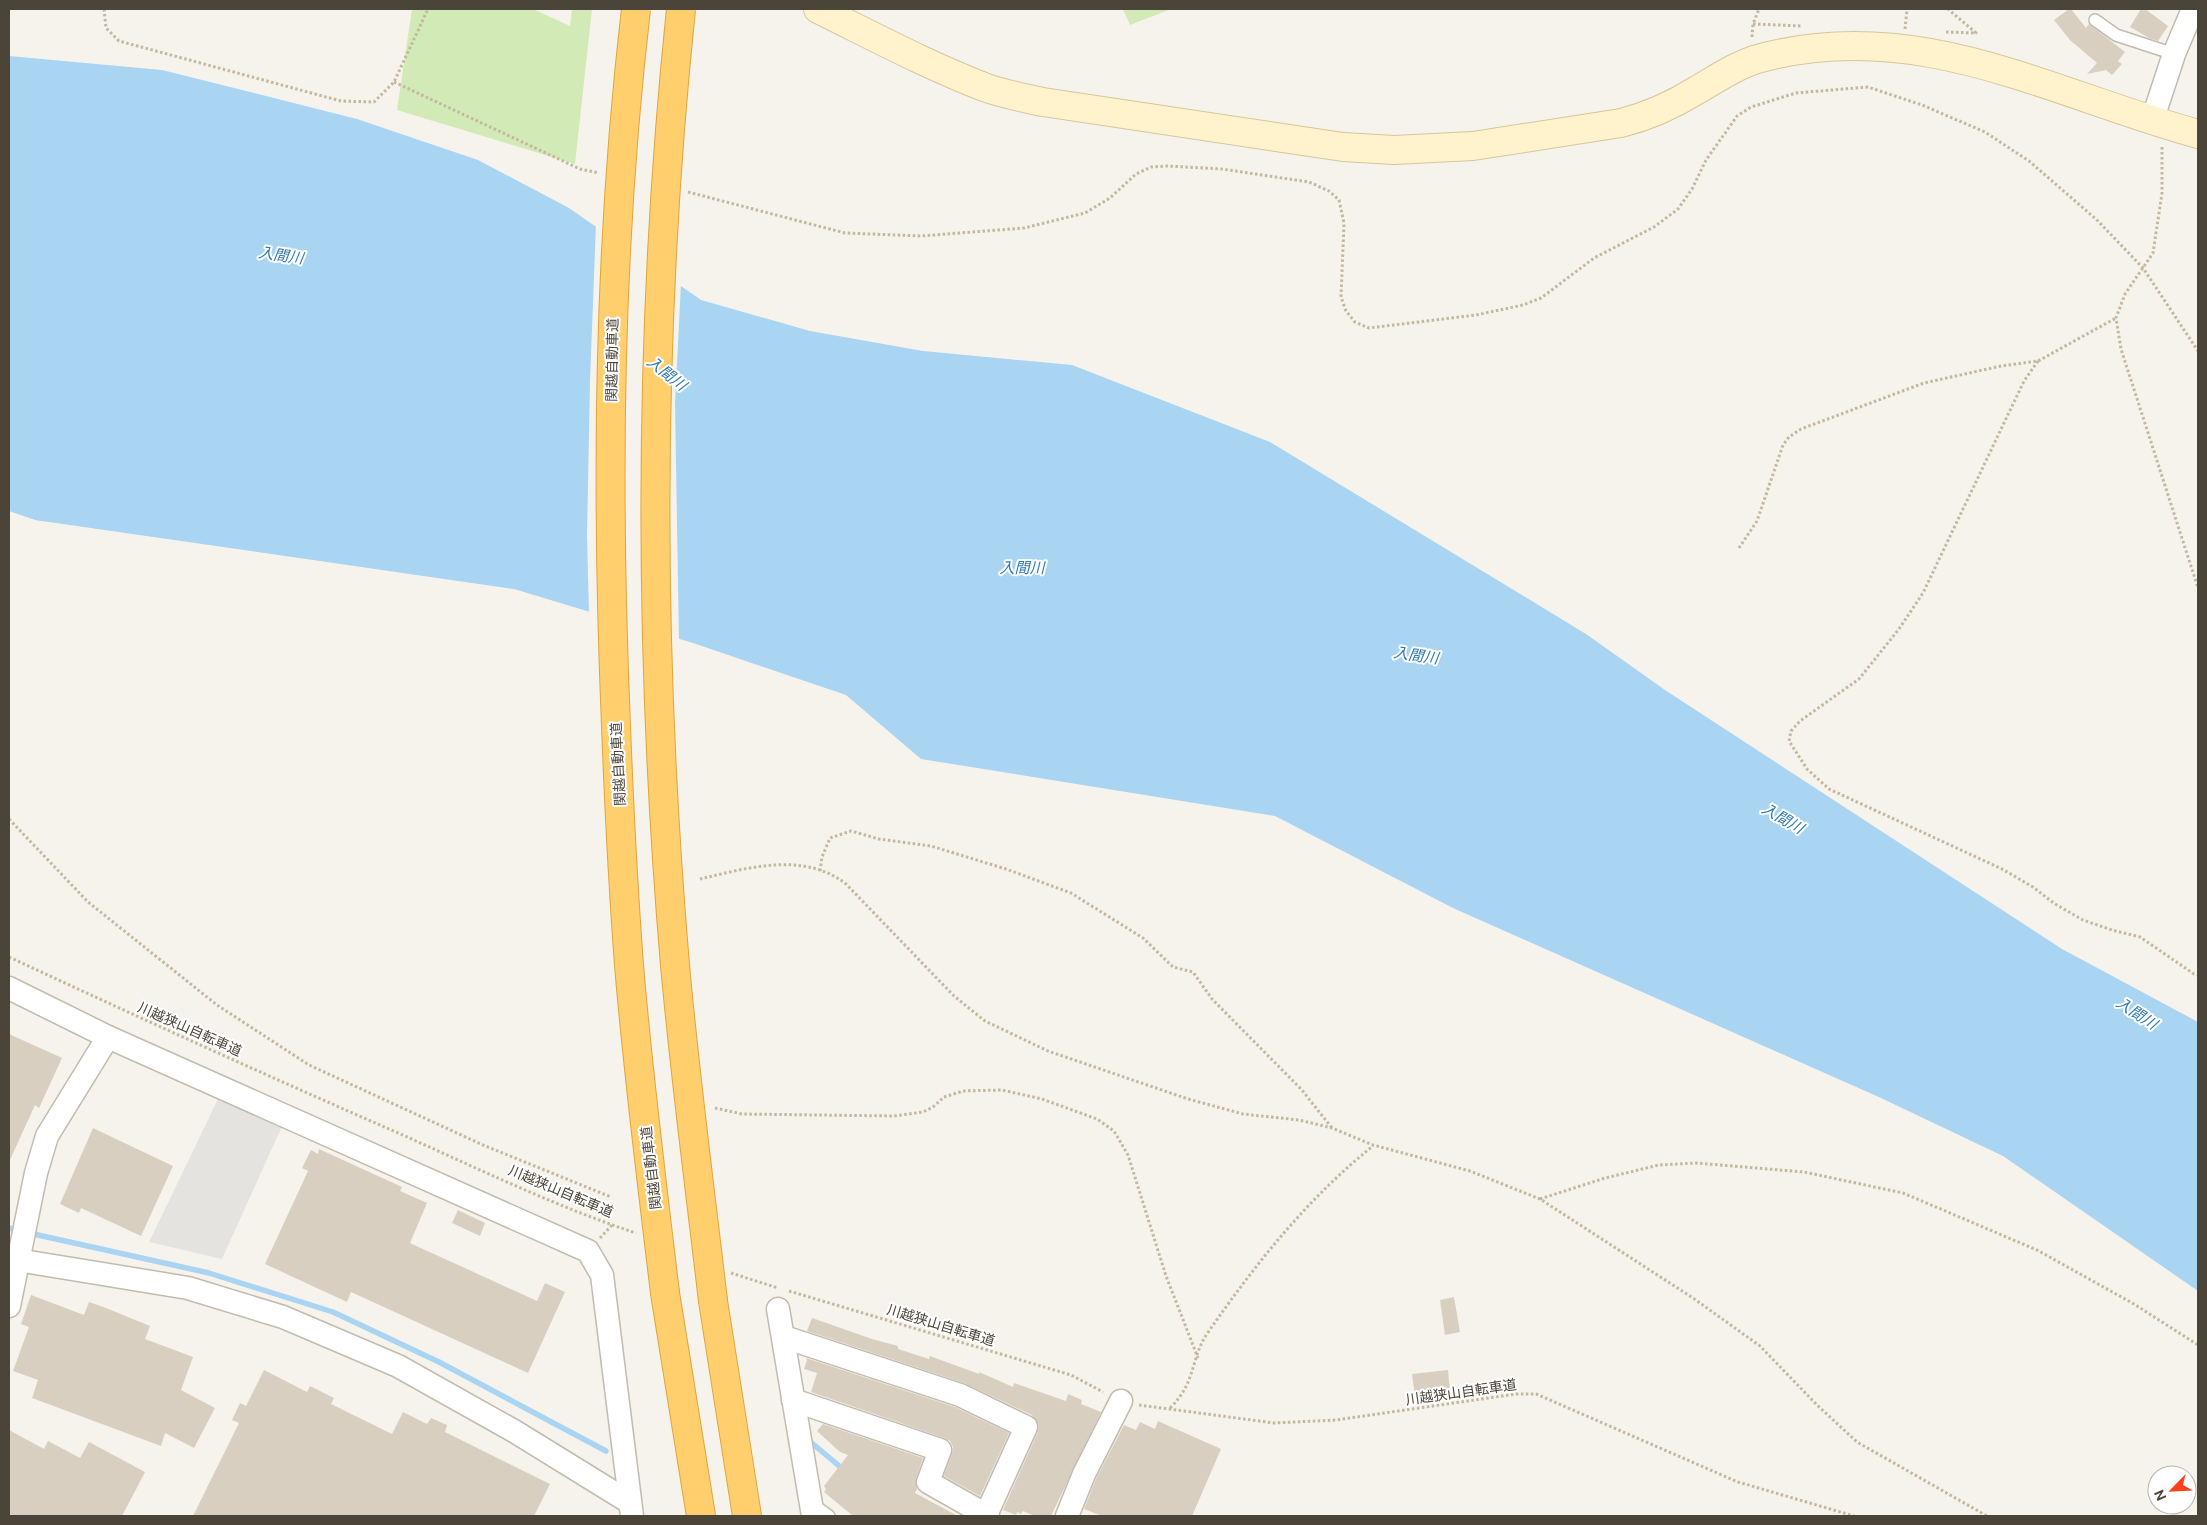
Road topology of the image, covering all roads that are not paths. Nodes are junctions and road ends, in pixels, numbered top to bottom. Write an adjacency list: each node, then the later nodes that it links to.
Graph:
1 (636, 9): 19 (highway, 関越自動車道, bridge)
2 (680, 9): 20 (highway, bridge)
3 (818, 9): 7 (street)
4 (2193, 9): 6 (street)
5 (2096, 20): 6 (lane)
6 (2174, 54): 7 (street)
7 (2157, 123): 8 (street)
8 (2198, 134)
9 (9, 988): 10 (street)
10 (108, 1037): 11 (street); 17 (street)
11 (16, 1248): 12 (street); 17 (street)
12 (9, 1306)
13 (778, 1309): 14 (street)
14 (784, 1337): 15 (street); 22 (street)
15 (793, 1400): 18 (street); 22 (street)
16 (1121, 1401): 23 (street)
17 (630, 1509)
18 (812, 1510): 21 (lane)
19 (701, 1516)
20 (747, 1516)
21 (829, 1516)
22 (987, 1516)
23 (1067, 1516)

